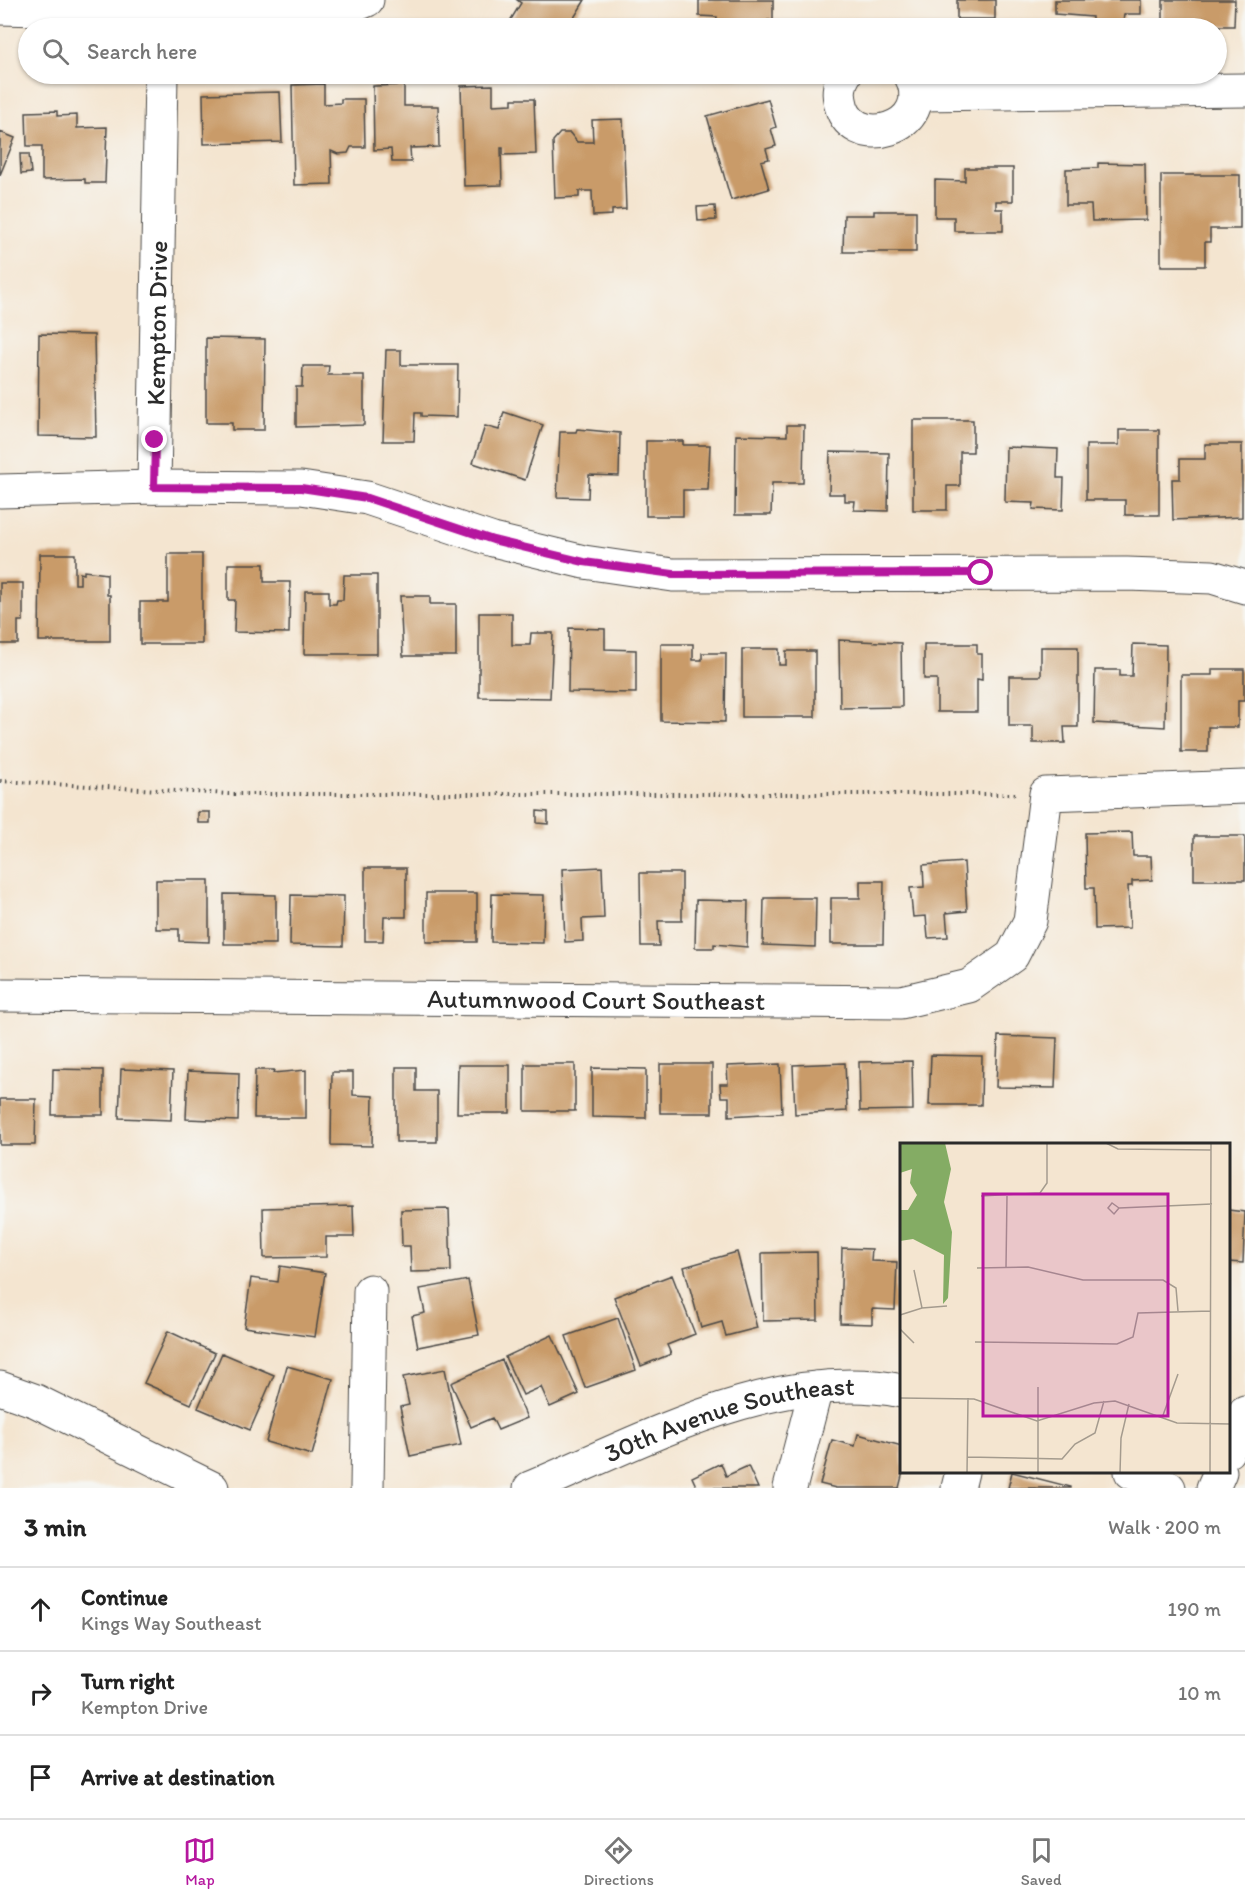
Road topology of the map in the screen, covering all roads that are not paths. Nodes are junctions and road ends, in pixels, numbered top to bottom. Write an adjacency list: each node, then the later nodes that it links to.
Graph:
1 (367, 0): 4 (street)
2 (0, 8): 3 (street)
3 (135, 18)
4 (198, 18)
5 (161, 84): 9 (street, Kempton Drive)
6 (842, 84): 7 (street)
7 (913, 84): 8 (street)
8 (1245, 90)
9 (154, 487): 10 (street); 11 (street)
10 (0, 491)
11 (1245, 587)
12 (1245, 787): 13 (street, Autumnwood Court Southeast)
13 (0, 995)
14 (370, 1291): 24 (street)
15 (0, 1388): 23 (street)
16 (816, 1389): 17 (street, 30th Avenue Southeast); 25 (street, 30th Avenue Southeast); 26 (street)
17 (900, 1391)
18 (1245, 1412): 19 (street)
19 (1230, 1446)
20 (962, 1473): 27 (street)
21 (1133, 1473): 28 (street)
22 (1220, 1473): 29 (street)
23 (212, 1488)
24 (367, 1488)
25 (530, 1488)
26 (790, 1488)
27 (958, 1488)
28 (1169, 1488)
29 (1213, 1488)

